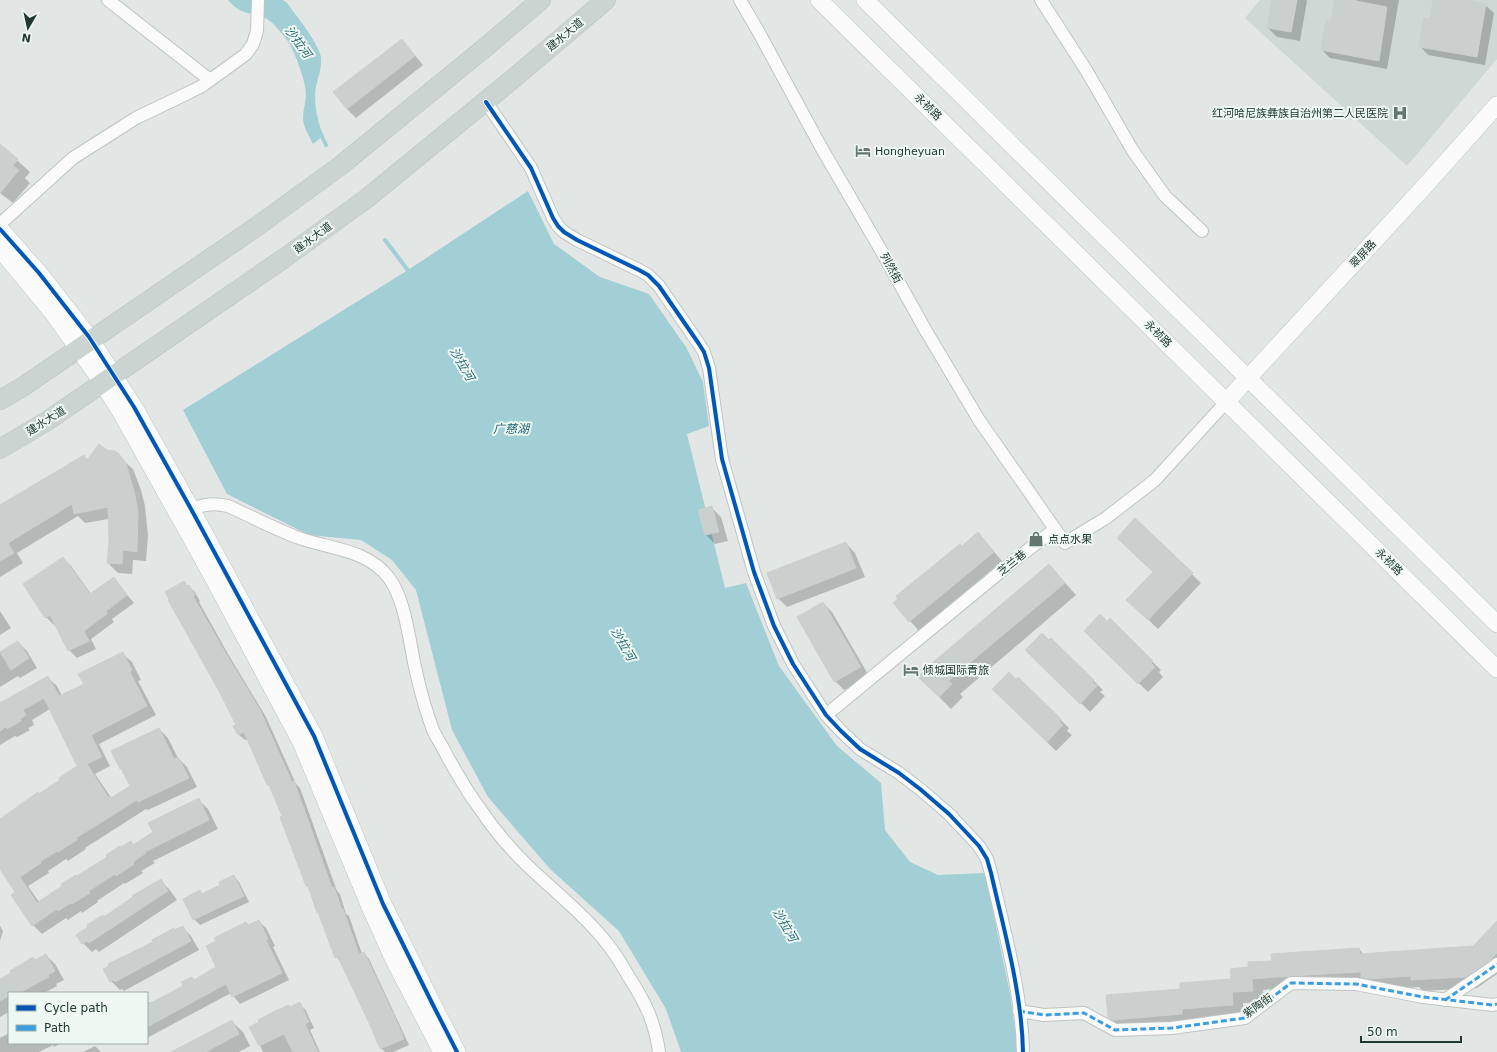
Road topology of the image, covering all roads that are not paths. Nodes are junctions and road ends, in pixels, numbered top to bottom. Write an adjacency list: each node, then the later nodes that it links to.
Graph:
1 (108, 0): 9 (street)
2 (258, 0): 9 (street)
3 (541, 0): 16 (main road)
4 (606, 0): 10 (main road, 建水大道)
5 (740, 0): 23 (street, 列然街)
6 (820, 0): 20 (street, 永祯路)
7 (865, 0): 17 (street)
8 (1041, 0): 14 (street)
9 (210, 80): 12 (street)
10 (486, 102): 18 (main road, 建水大道); 26 (street)
11 (1497, 104): 17 (street, 翠屏路)
12 (0, 224)
13 (0, 229): 16 (street)
14 (1202, 231)
15 (0, 249): 16 (street)
16 (85, 344): 18 (street); 19 (main road)
17 (1248, 378): 20 (street, 翠屏路); 24 (street)
18 (109, 379): 21 (main road, 建水大道); 22 (street); 31 (street)
19 (0, 400)
20 (1226, 402): 23 (street); 25 (street, 永祯路)
21 (0, 449)
22 (191, 509): 32 (street); 33 (street)
23 (1055, 529): 26 (street, 芝兰巷)
24 (1497, 624)
25 (1497, 669)
26 (826, 715): 30 (street)
27 (1497, 964): 28 (street)
28 (1445, 1000): 29 (street, 紫陶街); 30 (street, 紫陶街)
29 (1497, 1004)
30 (1019, 1012): 34 (street)
31 (442, 1052)
32 (457, 1052)
33 (659, 1052)
34 (1023, 1052)

